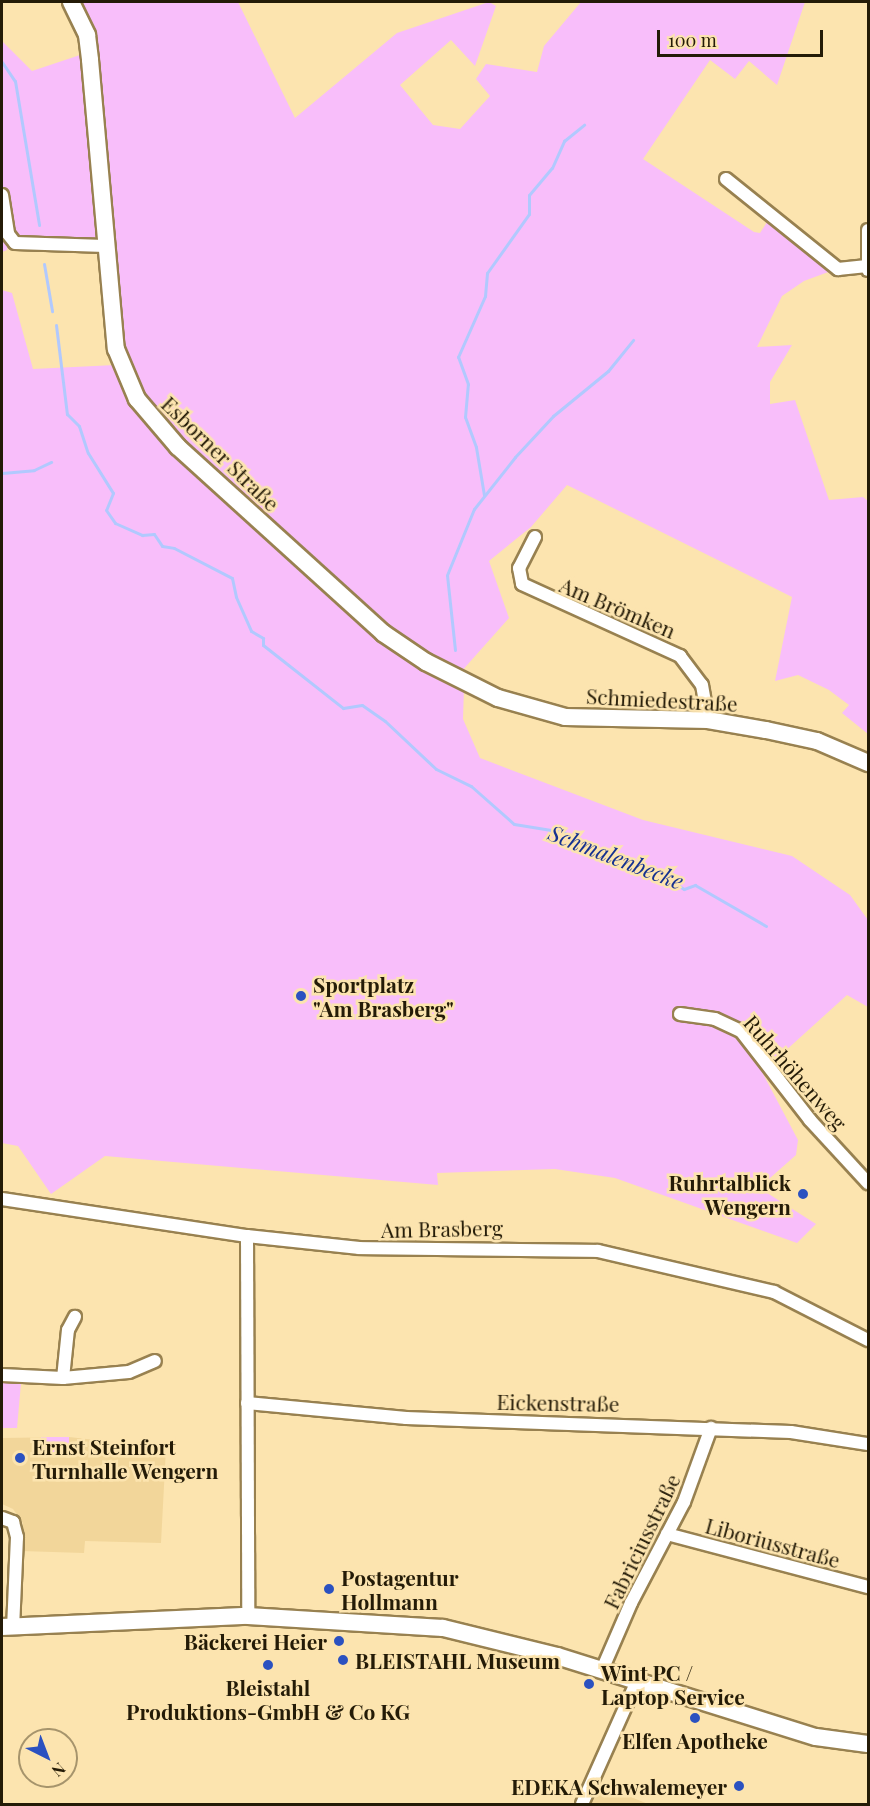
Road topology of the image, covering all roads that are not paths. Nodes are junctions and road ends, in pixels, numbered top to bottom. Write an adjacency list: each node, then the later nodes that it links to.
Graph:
1 (71, 2): 5 (main road, Esborner Straße)
2 (726, 179): 6 (street)
3 (2, 195): 5 (street)
4 (868, 230): 6 (street)
5 (105, 246): 8 (main road, Esborner Straße)
6 (868, 268)
7 (535, 537): 9 (street, Am Brömken)
8 (455, 676): 9 (main road, Schmiedestraße)
9 (708, 720): 10 (main road, Schmiedestraße)
10 (868, 763)
11 (680, 1014): 12 (street, Ruhrhöhenweg)
12 (868, 1183)
13 (2, 1199): 14 (street, Am Brasberg)
14 (247, 1236): 16 (street, Am Brasberg); 20 (street)
15 (75, 1317): 19 (street)
16 (868, 1340)
17 (155, 1360): 19 (street)
18 (2, 1375): 19 (street)
19 (63, 1378)
20 (247, 1403): 21 (street, Eickenstraße); 26 (street)
21 (711, 1428): 22 (street, Eickenstraße); 24 (street, Fabriciusstraße)
22 (868, 1444)
23 (2, 1518): 27 (street)
24 (667, 1534): 25 (street, Liboriusstraße); 28 (street, Fabriciusstraße)
25 (868, 1587)
26 (248, 1616): 27 (main road); 28 (main road)
27 (7, 1627)
28 (602, 1670): 29 (main road)
29 (637, 1681): 30 (main road); 31 (street)
30 (868, 1744)
31 (582, 1804)

